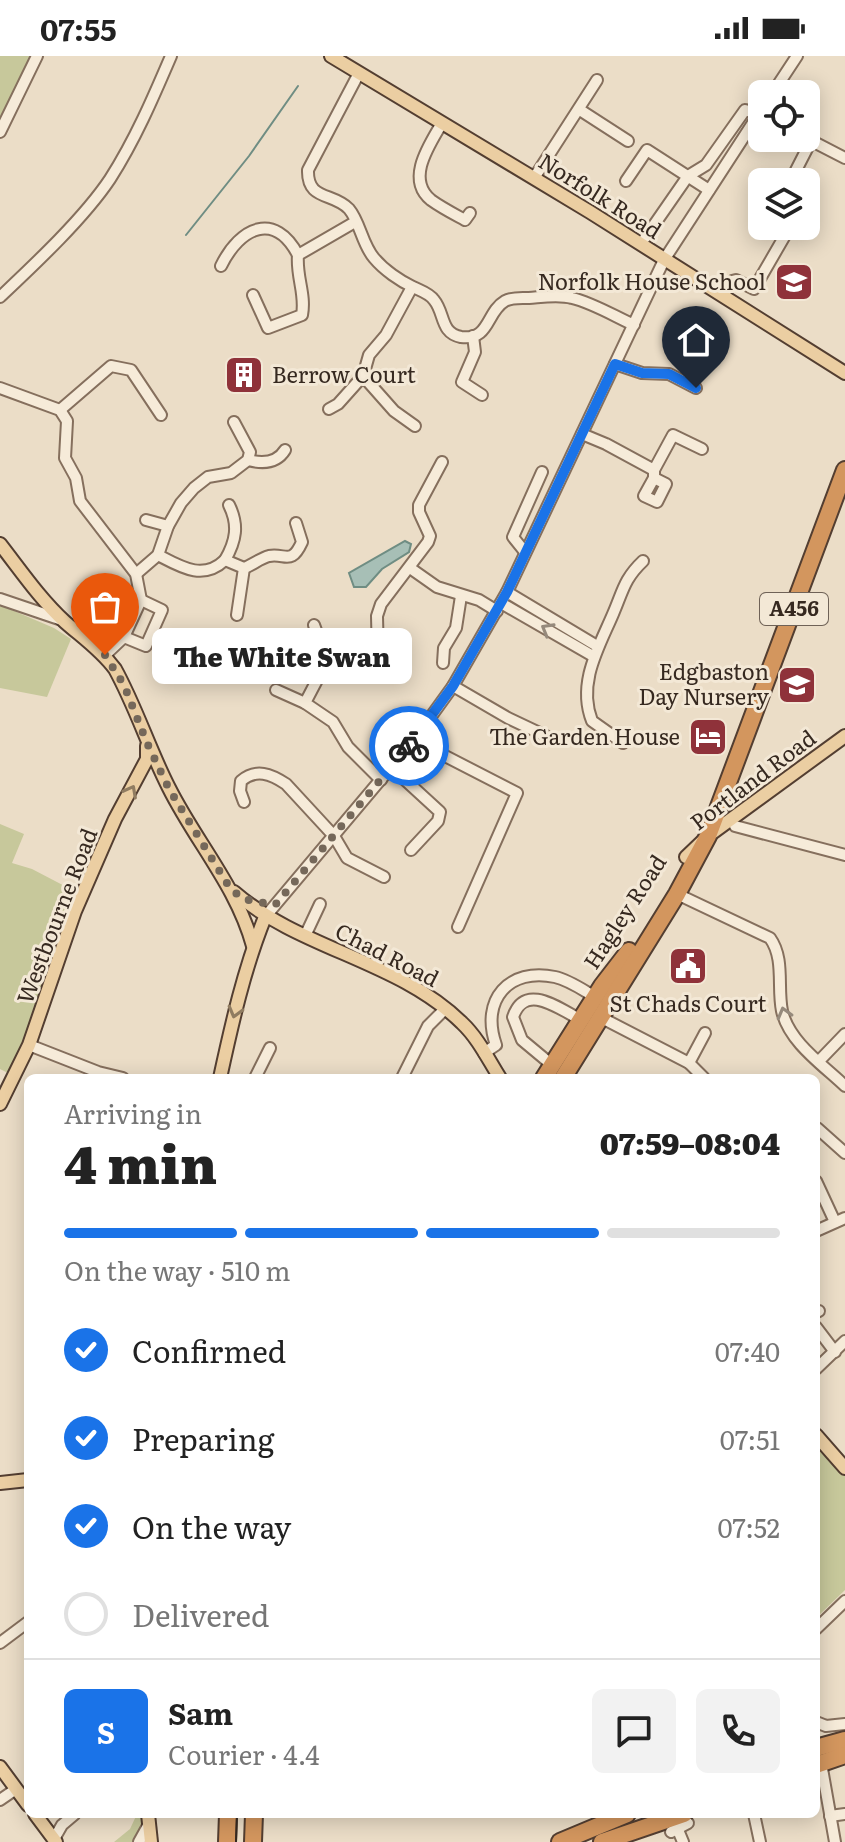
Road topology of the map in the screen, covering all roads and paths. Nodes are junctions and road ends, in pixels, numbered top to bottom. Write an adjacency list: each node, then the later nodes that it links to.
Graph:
1 (37, 56): 12 (street)
2 (171, 56): 30 (street)
3 (331, 56): 5 (main road, Norfolk Road)
4 (797, 56): 7 (street)
5 (359, 73): 10 (main road, Norfolk Road); 21 (street)
6 (597, 80): 8 (street)
7 (781, 80)
8 (580, 110): 13 (street); 17 (street)
9 (748, 110): 16 (street)
10 (442, 123): 17 (main road, Norfolk Road); 20 (street)
11 (748, 130): 19 (street)
12 (0, 132)
13 (628, 141)
14 (820, 145): 15 (street)
15 (845, 158)
16 (688, 176): 18 (street); 19 (street); 22 (street)
17 (534, 178): 25 (main road, Norfolk Road)
18 (626, 181)
19 (709, 190): 25 (street)
20 (470, 213)
21 (355, 222): 24 (street); 27 (street)
22 (645, 238)
23 (782, 240): 29 (street)
24 (298, 255): 26 (street); 28 (street)
25 (664, 260): 29 (main road, Norfolk Road); 31 (street)
26 (221, 266)
27 (412, 287): 32 (street); 35 (street)
28 (253, 295)
29 (723, 296): 34 (main road, Norfolk Road)
30 (0, 297)
31 (634, 325): 32 (street); 33 (street)
32 (473, 336): 38 (street)
33 (615, 364): 37 (street); 44 (street)
34 (845, 373)
35 (363, 376): 39 (street); 43 (street)
36 (0, 388): 40 (street)
37 (696, 388)
38 (482, 395)
39 (329, 409)
40 (60, 410): 41 (street); 62 (street)
41 (161, 415)
42 (234, 422): 47 (street)
43 (415, 426)
44 (582, 434): 45 (street); 56 (street)
45 (702, 449)
46 (285, 450): 47 (street)
47 (248, 460): 54 (street)
48 (442, 462): 61 (street)
49 (845, 470): 84 (highway, Hagley Road / A456)
50 (542, 472): 56 (street)
51 (229, 505): 58 (street)
52 (146, 520): 54 (street)
53 (296, 523): 60 (street)
54 (168, 526): 57 (street)
55 (0, 544): 69 (main road)
56 (525, 552): 63 (street)
57 (158, 555): 58 (street); 62 (street)
58 (225, 560): 60 (street)
59 (643, 561): 72 (street)
60 (244, 568): 68 (street)
61 (410, 568): 64 (street); 74 (street)
62 (136, 574): 66 (street)
63 (507, 592): 67 (street); 72 (street)
64 (461, 596): 67 (street); 75 (street)
65 (0, 599): 69 (street)
66 (141, 600): 71 (street); 71 (street)
67 (499, 607): 72 (street, one-way to 67); 76 (street)
68 (237, 615)
69 (64, 621): 73 (main road)
70 (314, 625): 78 (street)
71 (124, 637): 73 (street)
72 (595, 651): 82 (street)
73 (105, 655): 83 (main road)
74 (378, 658)
75 (443, 663)
76 (453, 686): 79 (street); 81 (street)
77 (276, 690): 78 (street)
78 (305, 703): 86 (street)
79 (546, 736)
80 (845, 736): 90 (main road, Portland Road)
81 (414, 740): 85 (street); 99 (street)
82 (623, 743)
83 (152, 760): 95 (main road); 107 (main road, Westbourne Road, one-way to 83)
84 (733, 765): 90 (highway, Hagley Road / A456); 93 (highway, Hagley Road / A456)
85 (391, 767): 86 (street); 91 (street)
86 (381, 780): 89 (street)
87 (244, 802): 89 (street)
88 (735, 826): 92 (street)
89 (334, 836): 94 (street); 98 (street)
90 (708, 836): 93 (main road, Portland Road); 96 (highway, Hagley Road / A456)
91 (411, 850)
92 (845, 855)
93 (686, 857): 102 (highway, Hagley Road / A456)
94 (384, 877)
95 (232, 890): 98 (main road, Chad Road); 101 (main road)
96 (677, 894): 104 (highway, Hagley Road / A456); 110 (street, one-way to 96)
97 (320, 904): 100 (street)
98 (271, 913): 100 (main road, Chad Road); 101 (main road)
99 (458, 927)
100 (305, 936): 103 (main road, Chad Road)
101 (253, 946): 113 (main road, one-way to 113)
102 (595, 997): 104 (highway, Hagley Road / A456); 109 (street)
103 (445, 1009): 109 (main road, Chad Road); 115 (street)
104 (593, 1019): 111 (street); 117 (highway, Hagley Road / A456); 117 (street)
105 (705, 1033): 111 (street)
106 (845, 1034): 110 (street)
107 (29, 1045): 112 (street); 120 (main road, Westbourne Road)
108 (270, 1048): 114 (street)
109 (484, 1053): 116 (main road, Chad Road)
110 (819, 1061): 119 (street)
111 (689, 1063): 118 (street)
112 (106, 1074)
113 (221, 1074)
114 (257, 1074)
115 (404, 1074)
116 (497, 1074)
117 (553, 1074)
118 (700, 1074)
119 (845, 1086)
120 (0, 1104)
121 (820, 1129): 122 (street)
122 (845, 1153)
123 (820, 1188): 124 (street)
124 (840, 1220): 125 (street)
125 (820, 1229)
126 (820, 1332): 128 (street)
127 (845, 1341): 128 (street)
128 (835, 1352): 129 (street)
129 (820, 1365)
130 (820, 1440): 131 (main road)
131 (845, 1468)
132 (24, 1480): 133 (main road)
133 (0, 1483)
134 (844, 1605): 136 (street)
135 (24, 1625): 137 (street)
136 (820, 1626)
137 (0, 1643)
138 (820, 1724): 139 (street)
139 (845, 1724)
140 (842, 1745): 141 (highway)
141 (820, 1756)
142 (0, 1767): 144 (main road)
143 (820, 1771): 148 (street)
144 (16, 1789): 145 (street); 146 (main road)
145 (0, 1800)
146 (24, 1800)
147 (845, 1814): 148 (street)
148 (830, 1816): 166 (street)
149 (38, 1818): 157 (main road)
150 (70, 1818): 157 (street)
151 (228, 1818): 160 (highway)
152 (254, 1818): 161 (highway)
153 (617, 1818): 162 (highway)
154 (755, 1818): 165 (street)
155 (148, 1819): 158 (street); 159 (main road)
156 (680, 1825): 163 (highway); 164 (street)
157 (55, 1841)
158 (139, 1842)
159 (151, 1842)
160 (227, 1842)
161 (253, 1842)
162 (560, 1842)
163 (602, 1842)
164 (683, 1842)
165 (760, 1842)
166 (835, 1842)

